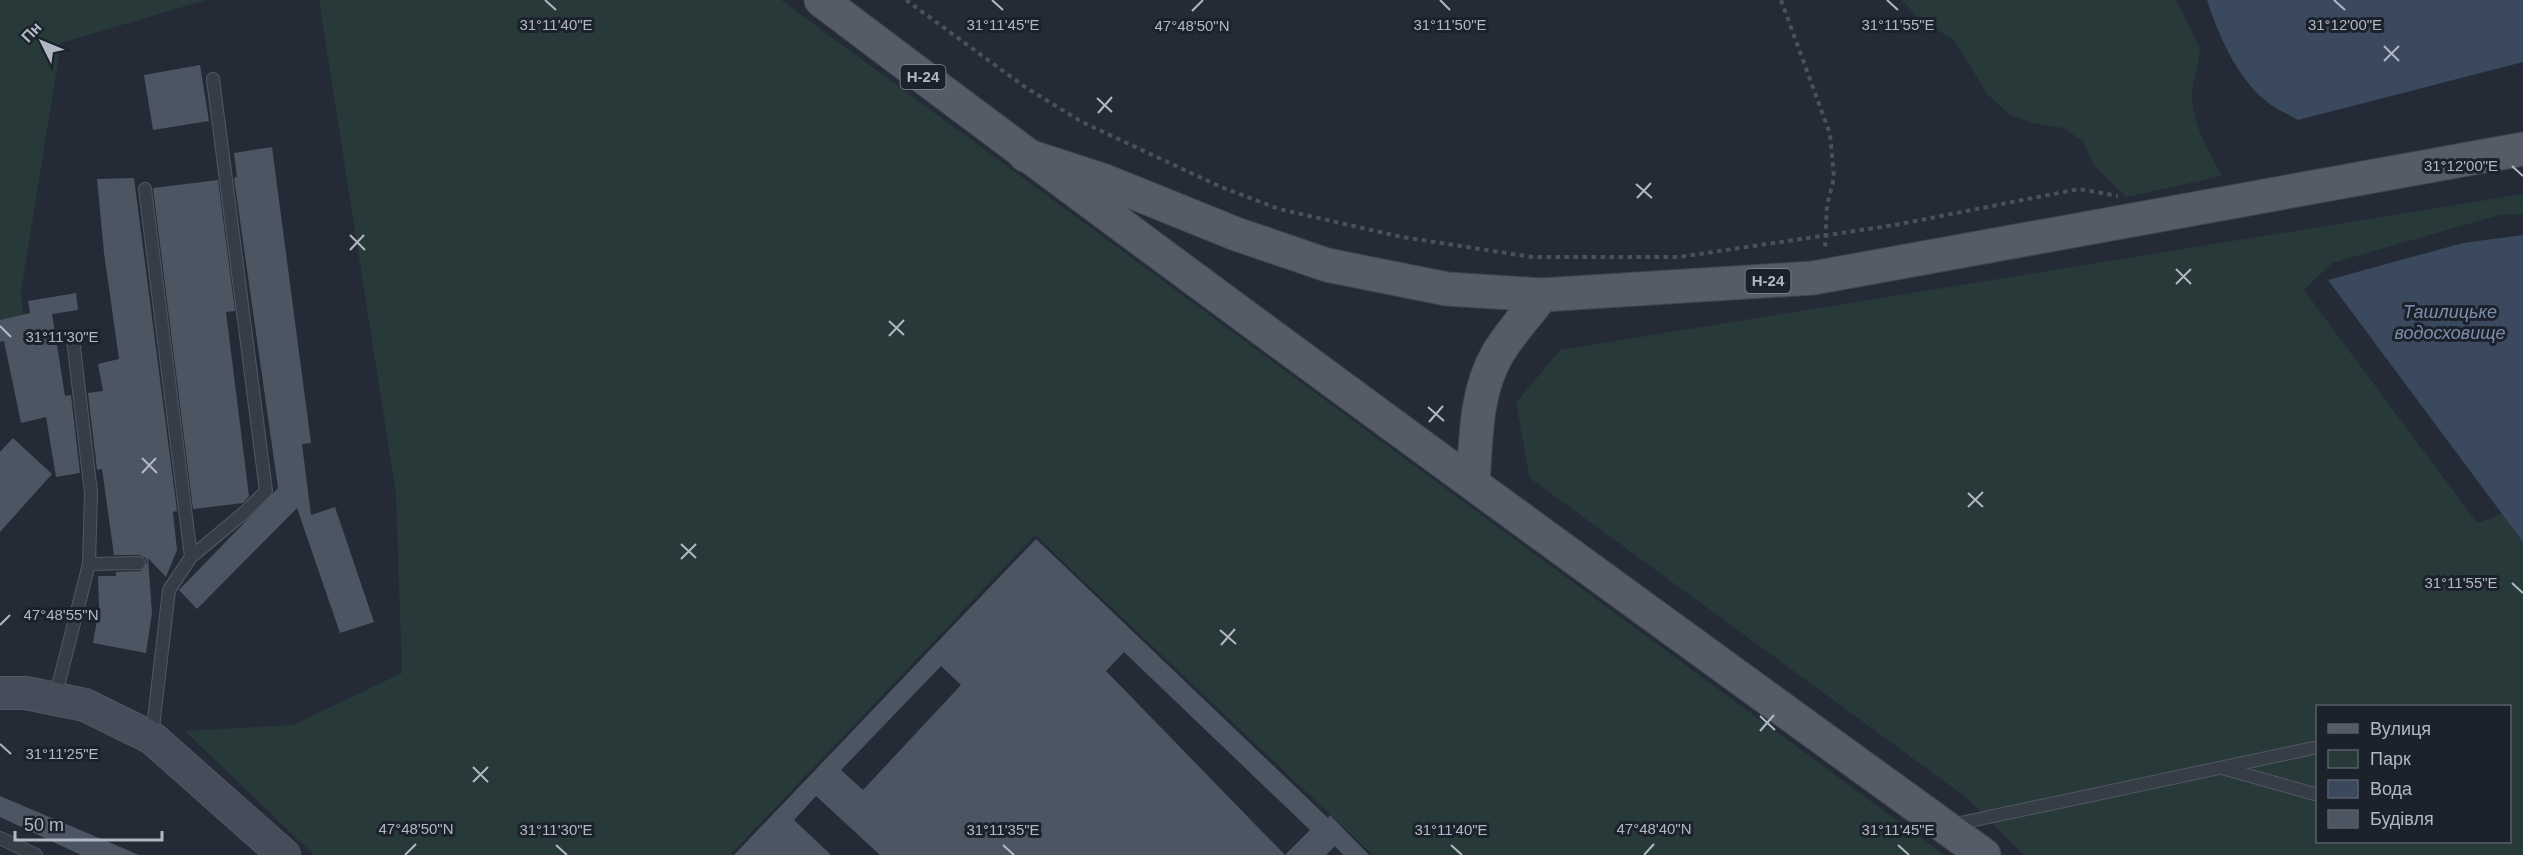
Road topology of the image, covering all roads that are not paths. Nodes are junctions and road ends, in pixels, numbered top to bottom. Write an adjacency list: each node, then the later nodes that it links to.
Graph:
1 (821, 0): 4 (main road, Н-24)
2 (213, 79): 9 (lane)
3 (2523, 150): 6 (main road, Н-24)
4 (1025, 154): 6 (main road, Н-24); 8 (main road)
5 (144, 189): 9 (lane)
6 (1542, 295): 8 (main road)
7 (73, 339): 11 (lane)
8 (1473, 483): 18 (main road)
9 (190, 557): 14 (lane)
10 (140, 563): 11 (lane)
11 (89, 564): 13 (lane)
12 (0, 693): 13 (street)
13 (55, 699): 14 (street)
14 (152, 738): 21 (street)
15 (2316, 747): 16 (lane)
16 (2218, 767): 17 (lane); 18 (lane)
17 (2316, 794)
18 (1944, 826): 22 (main road)
19 (0, 838): 20 (lane)
20 (36, 855)
21 (284, 855)
22 (1984, 855)

